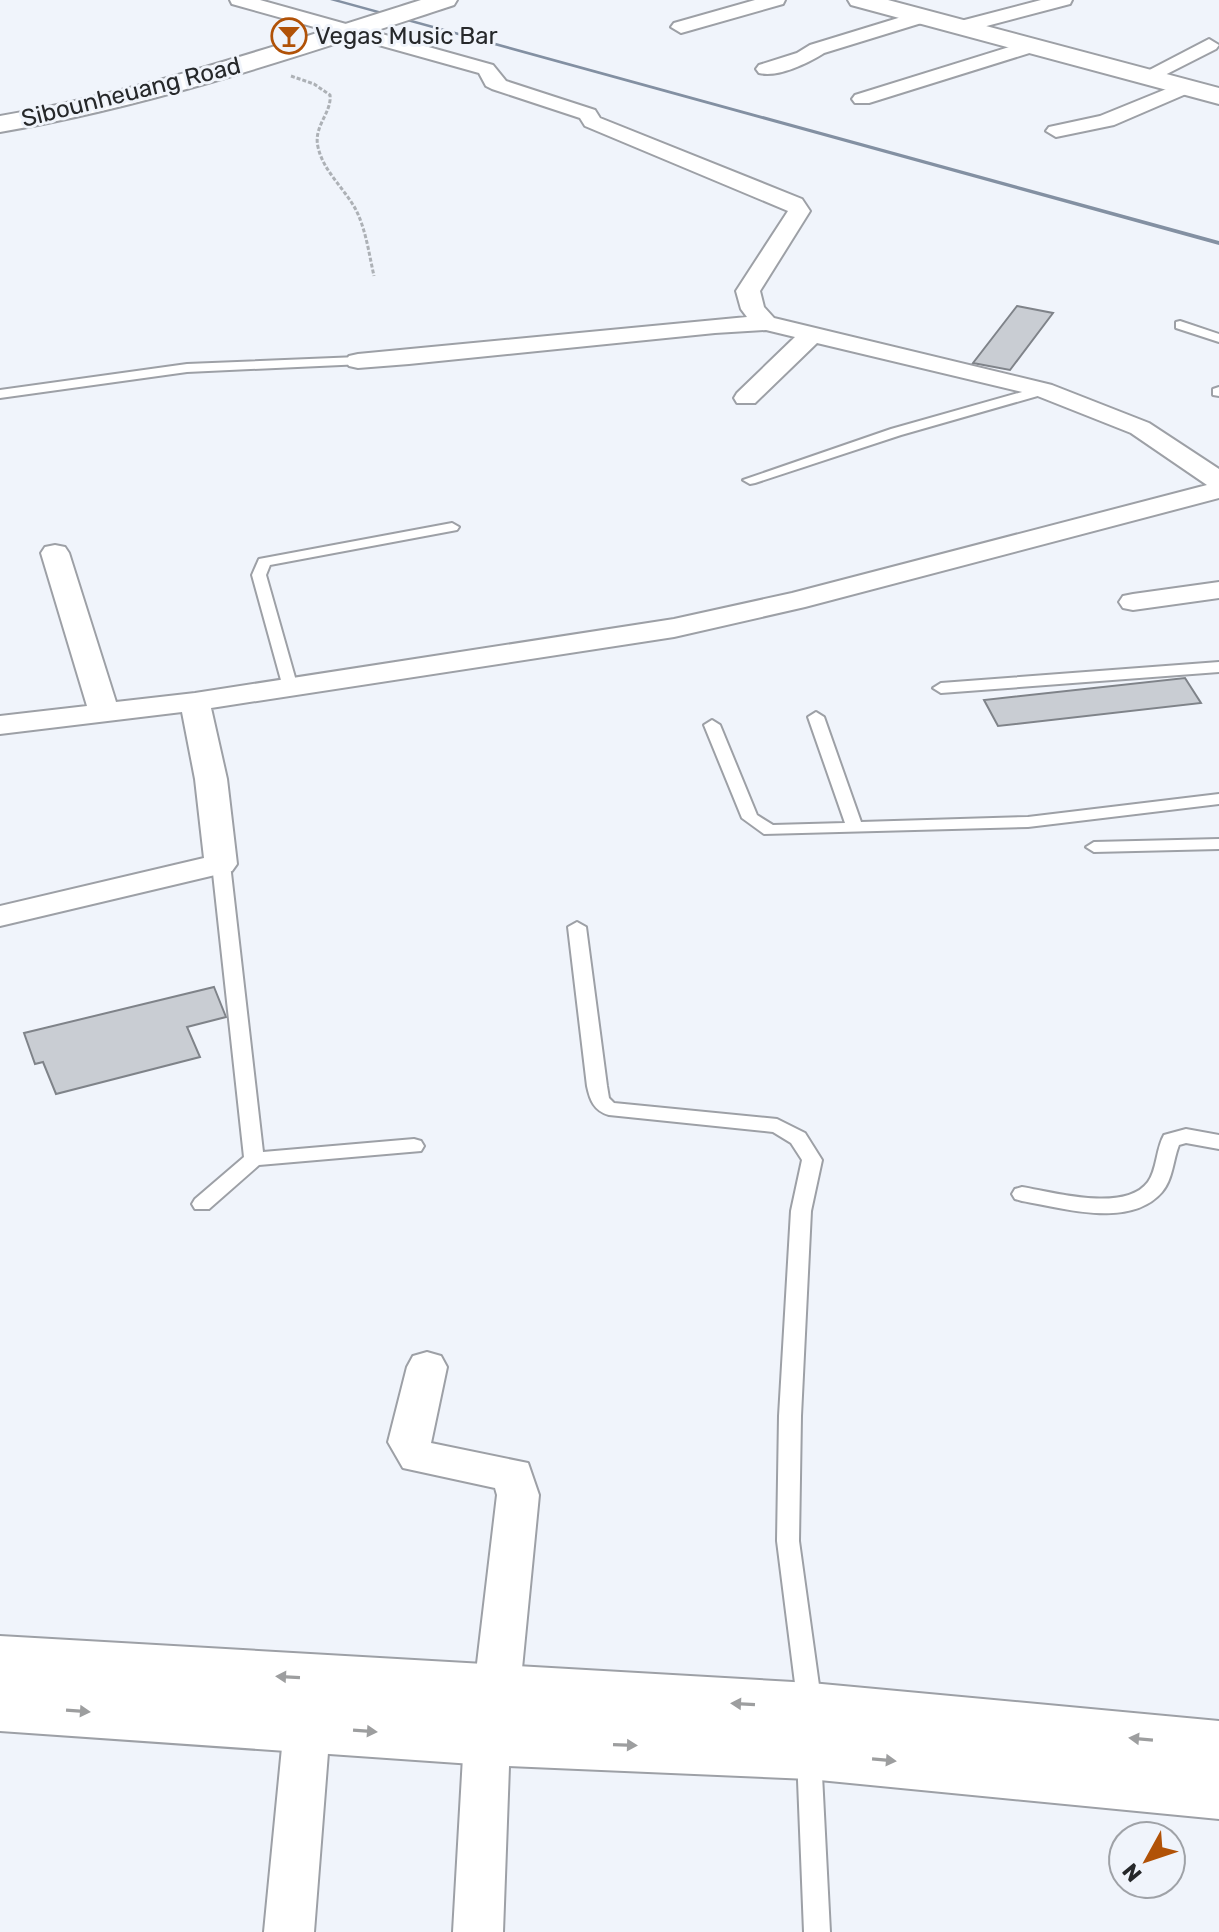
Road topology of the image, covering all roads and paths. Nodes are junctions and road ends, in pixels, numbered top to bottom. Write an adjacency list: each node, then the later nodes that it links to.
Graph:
1 (239, 0): 9 (street)
2 (776, 0): 7 (street)
3 (860, 0): 6 (street)
4 (1063, 0): 8 (street)
5 (439, 2): 9 (street, Sibounheuang Road)
6 (921, 17): 8 (street); 13 (street)
7 (681, 27)
8 (960, 27): 11 (street)
9 (353, 29): 12 (street, Sibounheuang Road); 21 (street)
10 (1209, 45): 14 (street)
11 (1032, 46): 14 (street); 17 (street)
12 (255, 60): 18 (street, Sibounheuang Road); 20 (path)
13 (766, 69)
14 (1146, 77): 15 (street)
15 (1186, 87): 16 (street); 19 (street)
16 (1219, 96)
17 (862, 99)
18 (0, 124)
19 (1056, 131)
20 (374, 276)
21 (766, 323): 23 (street); 25 (street)
22 (1180, 325): 24 (lane)
23 (813, 333): 26 (street); 28 (street)
24 (1219, 338)
25 (358, 361): 27 (lane)
26 (1043, 390): 29 (lane); 30 (street)
27 (0, 394)
28 (746, 398)
29 (750, 480)
30 (1219, 481)
31 (1219, 490): 37 (street)
32 (452, 527): 37 (lane)
33 (55, 553): 40 (street)
34 (1219, 590): 35 (street)
35 (1133, 602)
36 (1219, 667): 38 (lane)
37 (290, 688): 39 (street)
38 (941, 688)
39 (195, 702): 40 (street); 50 (street)
40 (104, 711): 42 (street)
41 (816, 717): 46 (lane)
42 (0, 725)
43 (712, 725): 46 (lane)
44 (1219, 799): 45 (lane)
45 (1118, 811): 46 (lane); 48 (lane)
46 (854, 825)
47 (1219, 844): 48 (lane)
48 (1130, 845): 49 (lane)
49 (1094, 847)
50 (221, 864): 51 (street); 55 (lane)
51 (0, 916)
52 (577, 927): 63 (lane)
53 (1219, 1142): 56 (lane)
54 (414, 1146): 55 (lane)
55 (254, 1159): 57 (lane)
56 (1022, 1194)
57 (202, 1204)
58 (427, 1367): 61 (street)
59 (0, 1660): 61 (street, one-way to 59)
60 (0, 1706): 62 (street, one-way to 62)
61 (492, 1714): 62 (street, one-way to 61); 63 (street); 66 (street)
62 (307, 1727): 65 (street)
63 (810, 1731): 64 (street); 67 (lane)
64 (1218, 1775)
65 (289, 1932)
66 (478, 1932)
67 (817, 1932)

